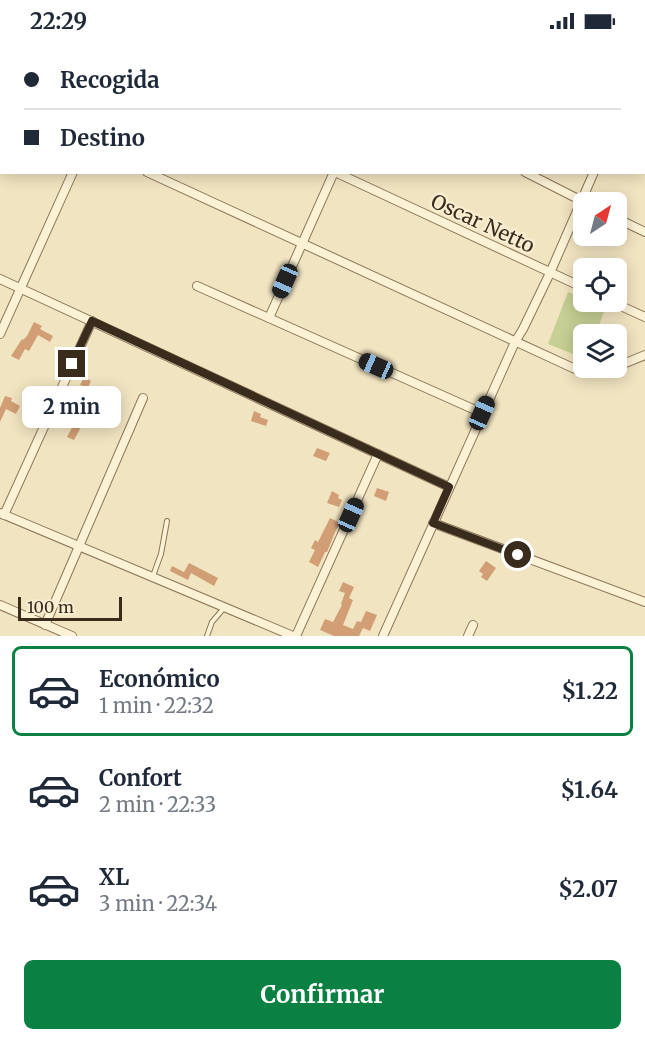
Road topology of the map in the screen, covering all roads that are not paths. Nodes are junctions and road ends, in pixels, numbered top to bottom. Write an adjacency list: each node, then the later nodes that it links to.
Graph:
1 (72, 174): 17 (street)
2 (151, 174): 12 (street)
3 (333, 174): 12 (street)
4 (338, 174): 13 (street, Oscar Netto)
5 (529, 174): 8 (street)
6 (593, 174): 7 (street)
7 (587, 192)
8 (573, 197)
9 (627, 223): 11 (street)
10 (573, 224): 13 (street)
11 (645, 232)
12 (302, 244): 20 (street); 23 (street)
13 (550, 273): 15 (street, Oscar Netto); 23 (street)
14 (0, 279): 17 (street)
15 (573, 283)
16 (197, 286): 20 (street)
17 (20, 288): 21 (street); 22 (street)
18 (627, 309): 19 (street)
19 (645, 317)
20 (269, 318): 28 (street)
21 (92, 321): 29 (street); 31 (street)
22 (0, 334)
23 (514, 342): 26 (street); 28 (street)
24 (645, 355): 25 (street)
25 (627, 362)
26 (573, 367)
27 (142, 398): 34 (street)
28 (482, 413): 30 (street)
29 (378, 454): 30 (street); 43 (street)
30 (449, 487): 33 (street)
31 (2, 514): 34 (street)
32 (167, 521): 35 (lane)
33 (433, 523): 36 (street); 44 (street)
34 (78, 546): 35 (street); 39 (street)
35 (153, 577): 38 (street)
36 (645, 602)
37 (0, 605): 39 (street)
38 (224, 607): 42 (lane); 43 (street)
39 (45, 625): 41 (street)
40 (473, 625): 45 (street)
41 (72, 636)
42 (207, 636)
43 (295, 636)
44 (382, 636)
45 (468, 636)

